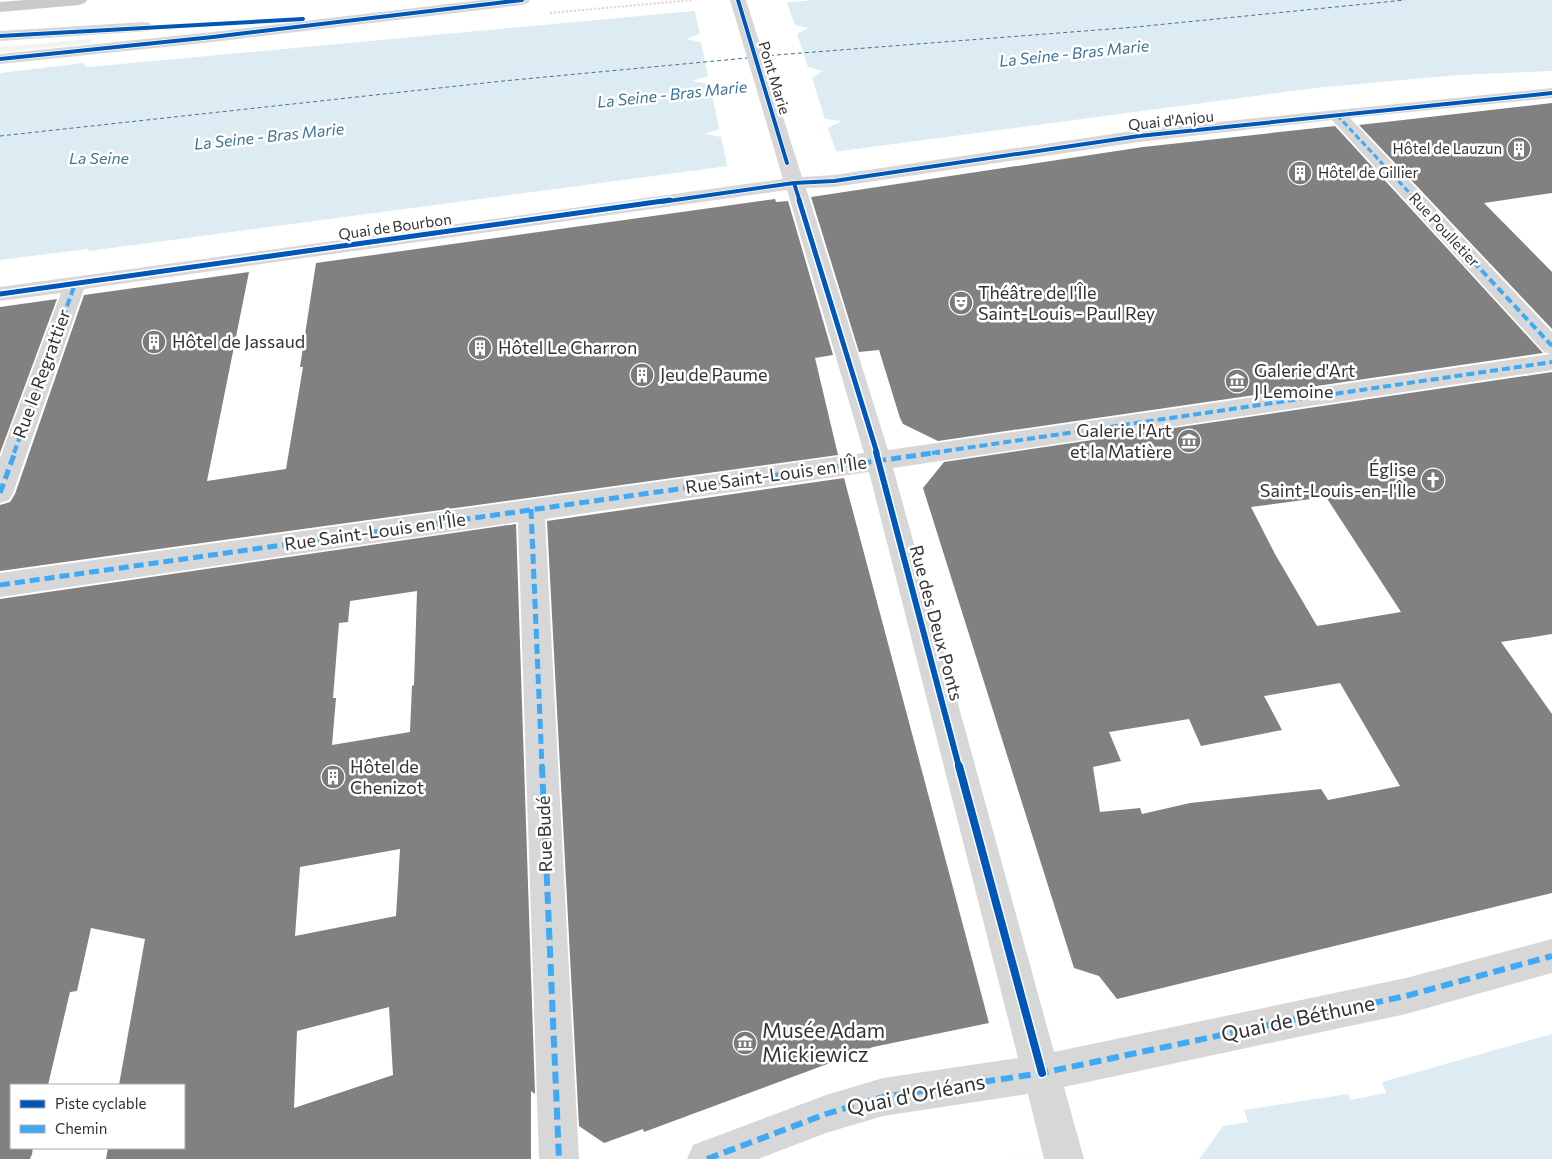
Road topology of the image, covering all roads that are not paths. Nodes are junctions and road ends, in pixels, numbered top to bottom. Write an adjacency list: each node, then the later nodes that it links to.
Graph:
1 (73, 0): 4 (main road)
2 (522, 0): 5 (street)
3 (738, 0): 10 (street, Pont Marie)
4 (0, 7)
5 (370, 18): 6 (street); 7 (street)
6 (0, 36)
7 (0, 60)
8 (1552, 93): 9 (street, Quai d'Anjou)
9 (1336, 114): 10 (street, Quai d'Anjou); 13 (street, Rue Poulletier)
10 (791, 173): 11 (street, Quai de Bourbon); 15 (street, Rue des Deux Ponts)
11 (75, 284): 12 (street, Quai de Bourbon); 16 (street, Rue le Regrattier)
12 (0, 294)
13 (1552, 346)
14 (1552, 362): 15 (street, Rue Saint-Louis en l'Île)
15 (879, 460): 17 (street, Rue Saint-Louis en l'Île); 20 (street, Rue des Deux Ponts)
16 (0, 493)
17 (532, 510): 18 (street, Rue Saint-Louis en l'Île); 22 (street, Rue Budé)
18 (0, 585)
19 (1552, 956): 20 (street, Quai de Béthune)
20 (1042, 1073): 21 (street, Rue des Deux Ponts); 23 (street, Quai d'Orléans)
21 (1063, 1153)
22 (559, 1159)
23 (708, 1159)

